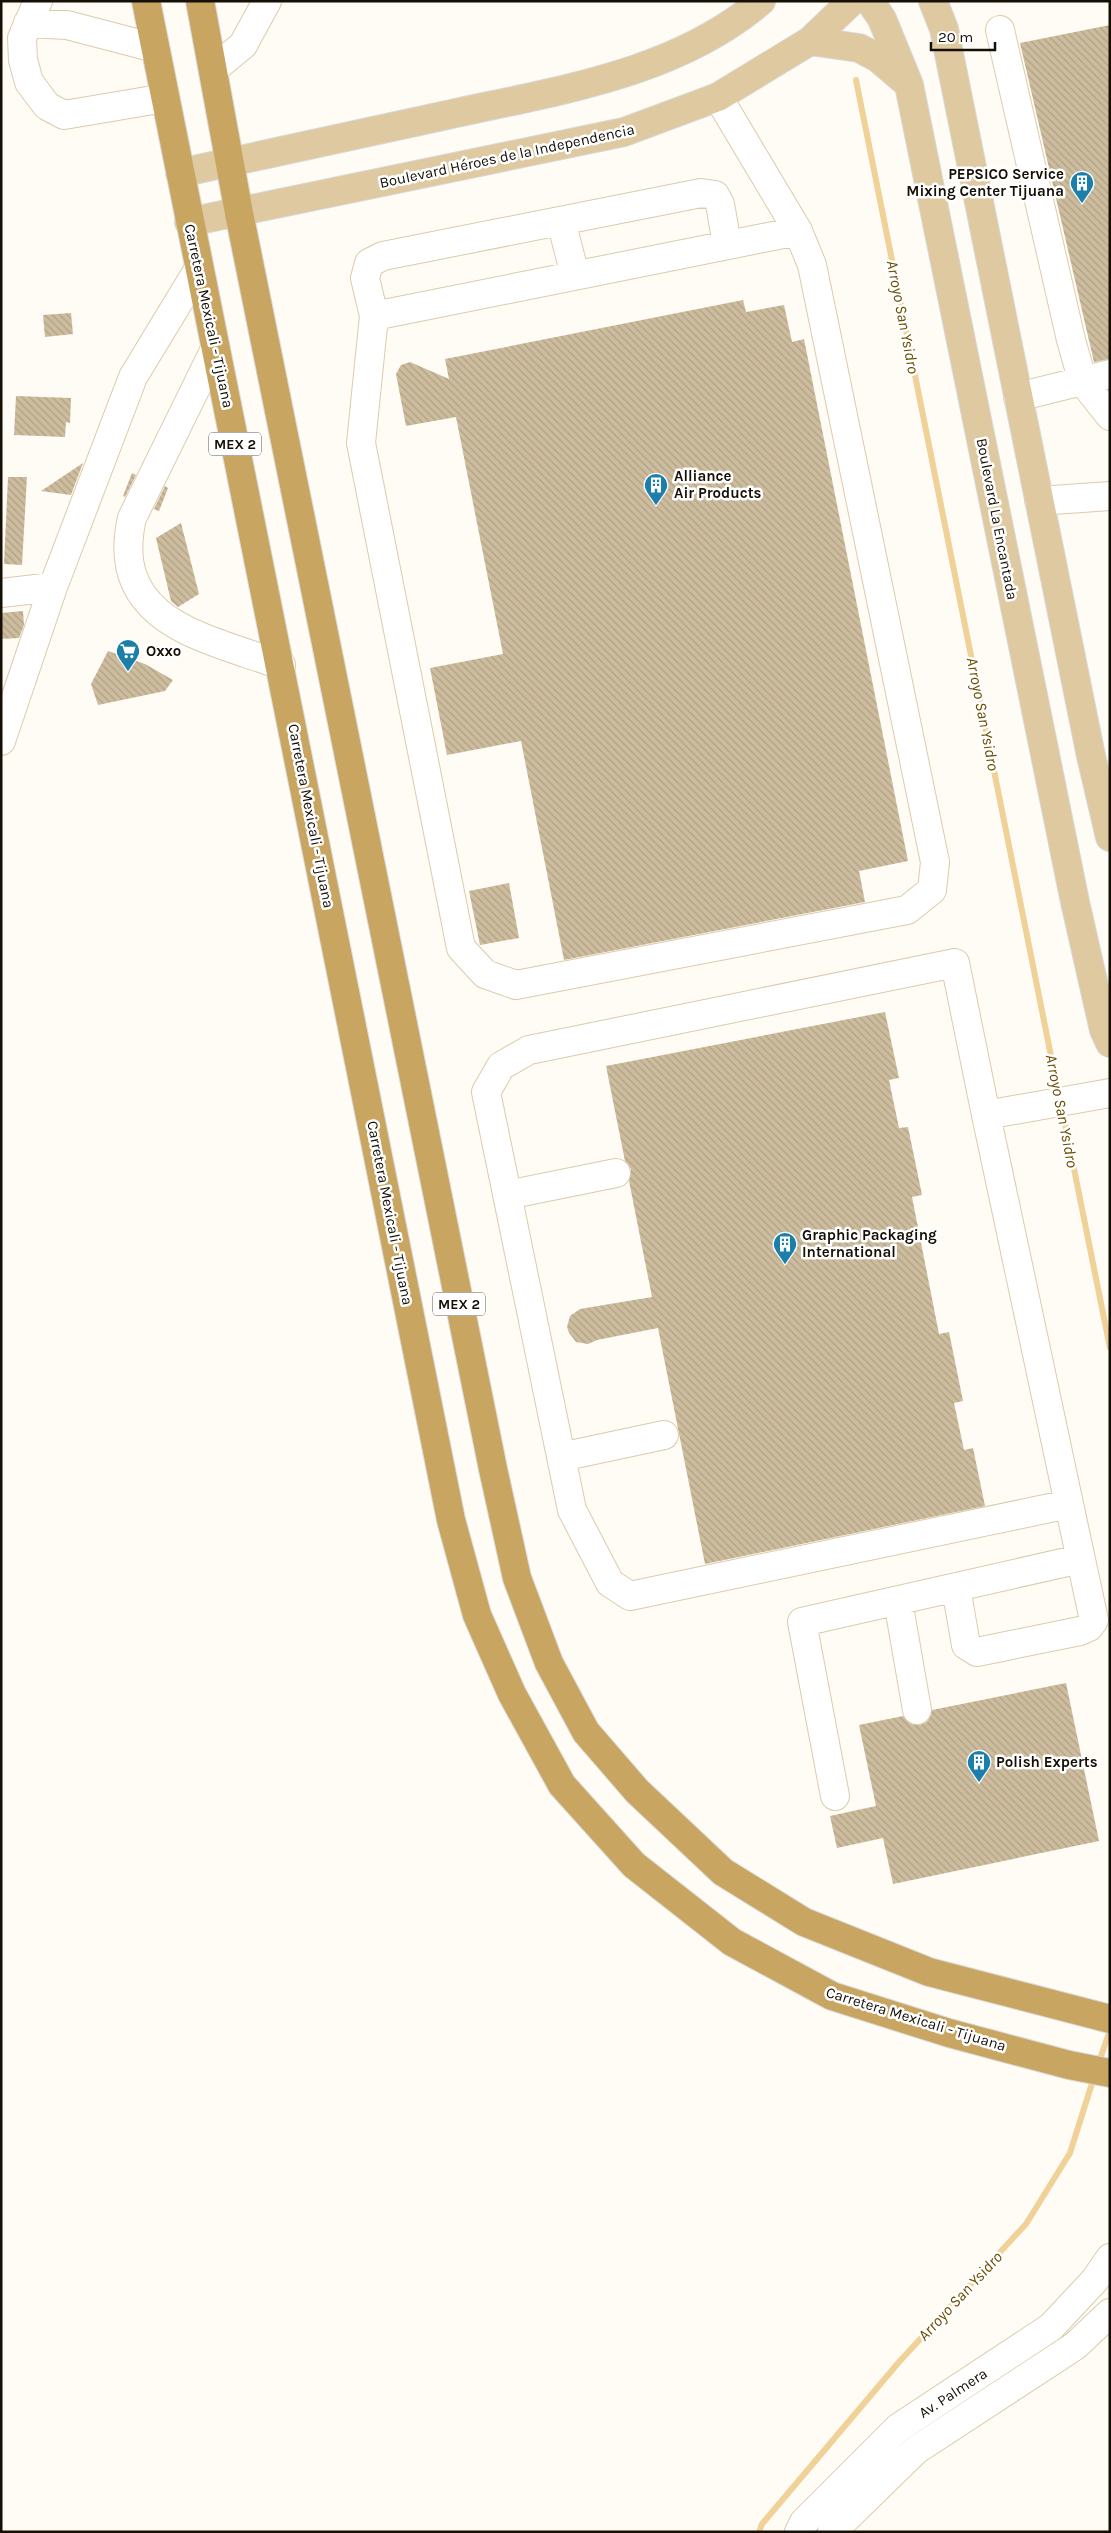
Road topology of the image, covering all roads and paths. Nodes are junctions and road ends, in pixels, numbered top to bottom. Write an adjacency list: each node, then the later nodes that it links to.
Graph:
1 (146, 1): 11 (highway, Carretera Mexicali - Tijuana / MEX 2)
2 (200, 1): 12 (highway, MEX 2)
3 (268, 1): 12 (street)
4 (761, 1): 16 (main road)
5 (852, 1): 10 (main road, Boulevard Héroes de la Independencia)
6 (870, 1): 13 (main road, Boulevard La Encantada)
7 (933, 1): 29 (main road)
8 (33, 12): 11 (street); 15 (street)
9 (1000, 30): 28 (street)
10 (810, 41): 13 (main road); 14 (main road, Boulevard Héroes de la Independencia)
11 (155, 48): 15 (highway, Carretera Mexicali - Tijuana / MEX 2)
12 (214, 68): 16 (highway, MEX 2)
13 (910, 85): 38 (main road, Boulevard La Encantada)
14 (718, 97): 18 (main road, Boulevard Héroes de la Independencia); 21 (street)
15 (165, 98): 17 (highway, Carretera Mexicali - Tijuana / MEX 2)
16 (229, 162): 17 (main road); 18 (highway, MEX 2)
17 (180, 173): 20 (highway, Carretera Mexicali - Tijuana / MEX 2)
18 (239, 214): 20 (main road, Boulevard Héroes de la Independencia); 51 (highway, MEX 2)
19 (561, 221): 22 (street); 24 (street); 25 (street)
20 (189, 222): 23 (highway, Carretera Mexicali - Tijuana / MEX 2)
21 (798, 231): 22 (street); 25 (street)
22 (727, 244): 24 (street)
23 (198, 270): 26 (highway, Carretera Mexicali - Tijuana / MEX 2); 33 (street)
24 (574, 276): 25 (street)
25 (374, 316)
26 (215, 349): 35 (highway, Carretera Mexicali - Tijuana / MEX 2); 35 (street)
27 (1110, 374): 28 (street)
28 (1083, 382): 29 (street); 30 (street)
29 (1018, 397): 32 (main road)
30 (1110, 416)
31 (1110, 496): 32 (street)
32 (1040, 502): 37 (main road)
33 (53, 587): 34 (street); 36 (street)
34 (1, 593)
35 (281, 665): 52 (highway, Carretera Mexicali - Tijuana / MEX 2)
36 (1, 741)
37 (1110, 837)
38 (1110, 1043)
39 (1103, 1095): 40 (street)
40 (986, 1115): 42 (street); 45 (street)
41 (616, 1174): 42 (street)
42 (507, 1195): 44 (street)
43 (664, 1435): 44 (street)
44 (561, 1457): 45 (street)
45 (1069, 1504): 46 (street)
46 (1080, 1559): 47 (street); 47 (street)
47 (956, 1588): 48 (street)
48 (898, 1601): 49 (street); 50 (street)
49 (917, 1710)
50 (835, 1796)
51 (1110, 2019)
52 (1110, 2073)
53 (1110, 2258): 55 (street, Av. Palmera)
54 (1110, 2313): 56 (street, Av. Palmera)
55 (799, 2532)
56 (832, 2532)

